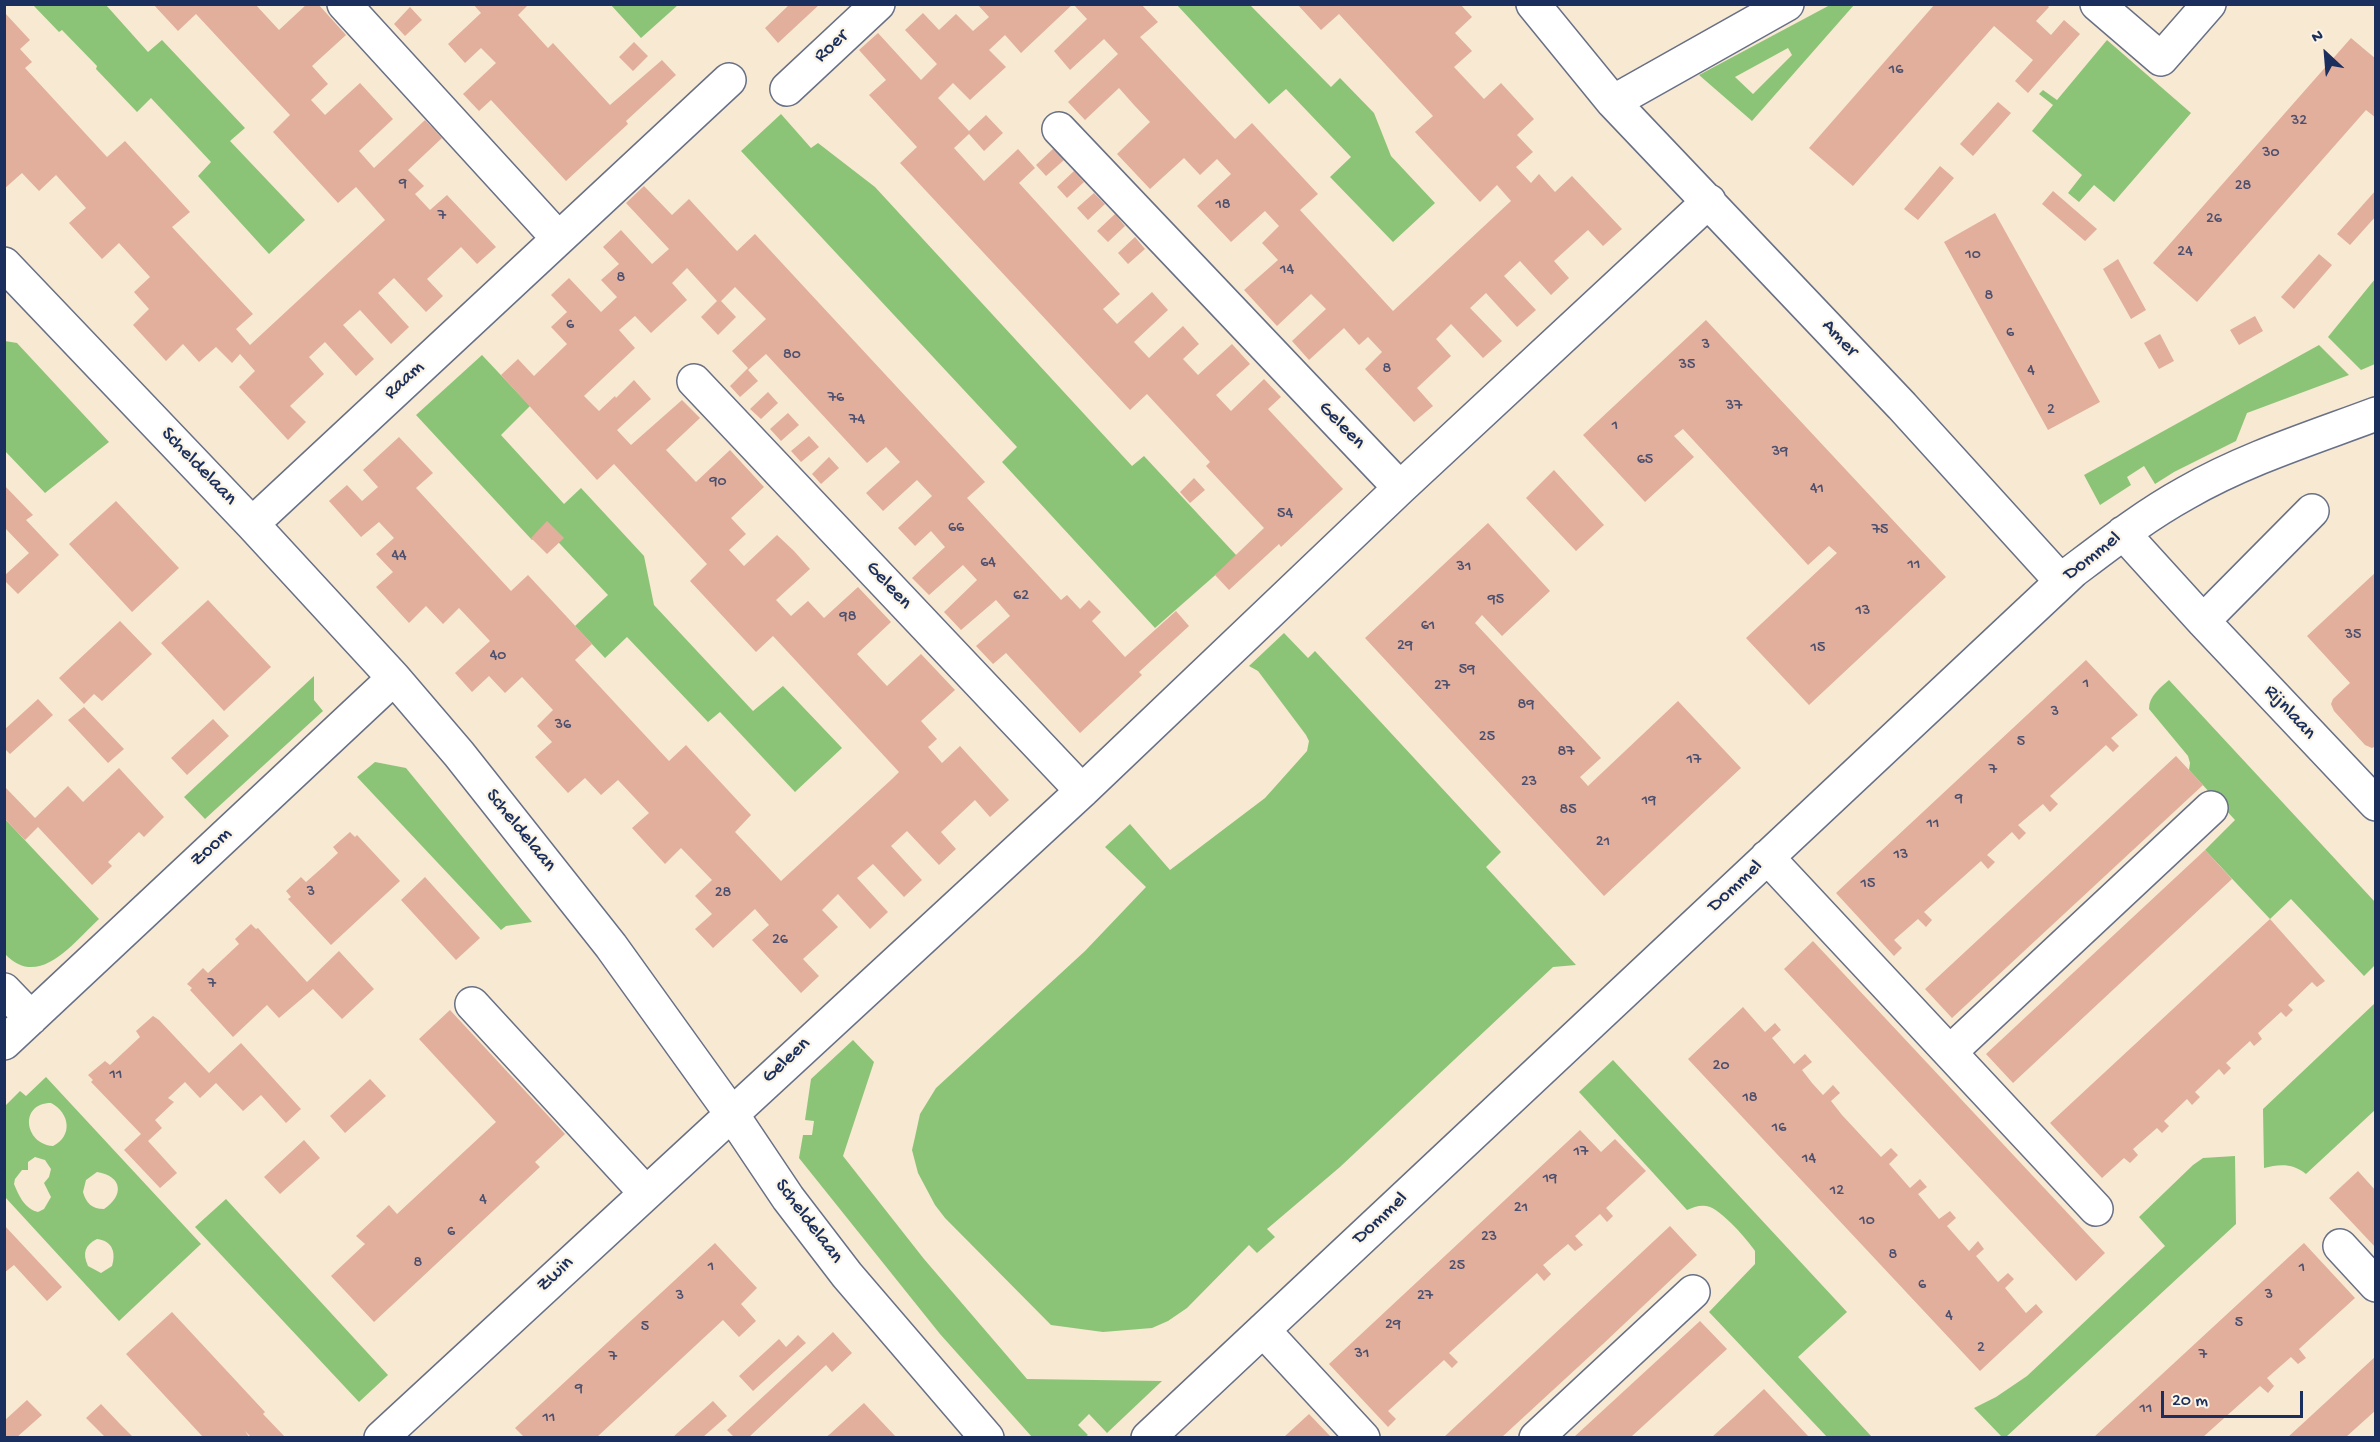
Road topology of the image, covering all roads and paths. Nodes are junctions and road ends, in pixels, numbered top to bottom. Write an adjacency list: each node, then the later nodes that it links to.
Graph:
1 (344, 4): 12 (street)
2 (878, 4): 8 (street, Roer)
3 (1533, 4): 9 (street, Amer)
4 (1787, 4): 9 (street)
5 (2097, 4): 6 (street)
6 (2209, 4)
7 (729, 80): 12 (street, Raam)
8 (787, 89)
9 (1613, 102): 11 (street, Amer)
10 (1059, 129): 16 (street, Geleen)
11 (1709, 201): 16 (street, Geleen); 20 (street, Amer)
12 (558, 238): 18 (street, Raam)
13 (5, 265): 18 (street, Scheldelaan)
14 (694, 381): 23 (street, Geleen)
15 (2376, 414): 19 (street, Dommel)
16 (1400, 488): 23 (street, Geleen)
17 (2312, 512): 21 (street)
18 (252, 524): 22 (street, Scheldelaan)
19 (2123, 533): 20 (street, Dommel); 21 (street, Rijnlaan)
20 (2061, 581): 26 (street, Dommel)
21 (2203, 621): 24 (street, Rijnlaan)
22 (394, 678): 29 (street, Zoom); 32 (street, Scheldelaan)
23 (1082, 790): 32 (street, Geleen)
24 (2376, 804)
25 (2211, 808): 31 (street)
26 (1767, 857): 31 (street); 38 (street, Dommel)
27 (4, 990): 29 (street)
28 (472, 1004): 33 (street)
29 (31, 1018): 30 (street, Zoom)
30 (4, 1043)
31 (1950, 1052): 34 (street)
32 (731, 1113): 33 (street, Zwin); 40 (street, Scheldelaan)
33 (645, 1192): 39 (street, Zwin)
34 (2096, 1209)
35 (2340, 1246): 36 (street)
36 (2376, 1285)
37 (1693, 1292): 43 (street)
38 (1263, 1330): 41 (street, Dommel); 42 (street)
39 (381, 1437)
40 (987, 1437)
41 (1148, 1437)
42 (1363, 1437)
43 (1536, 1437)

